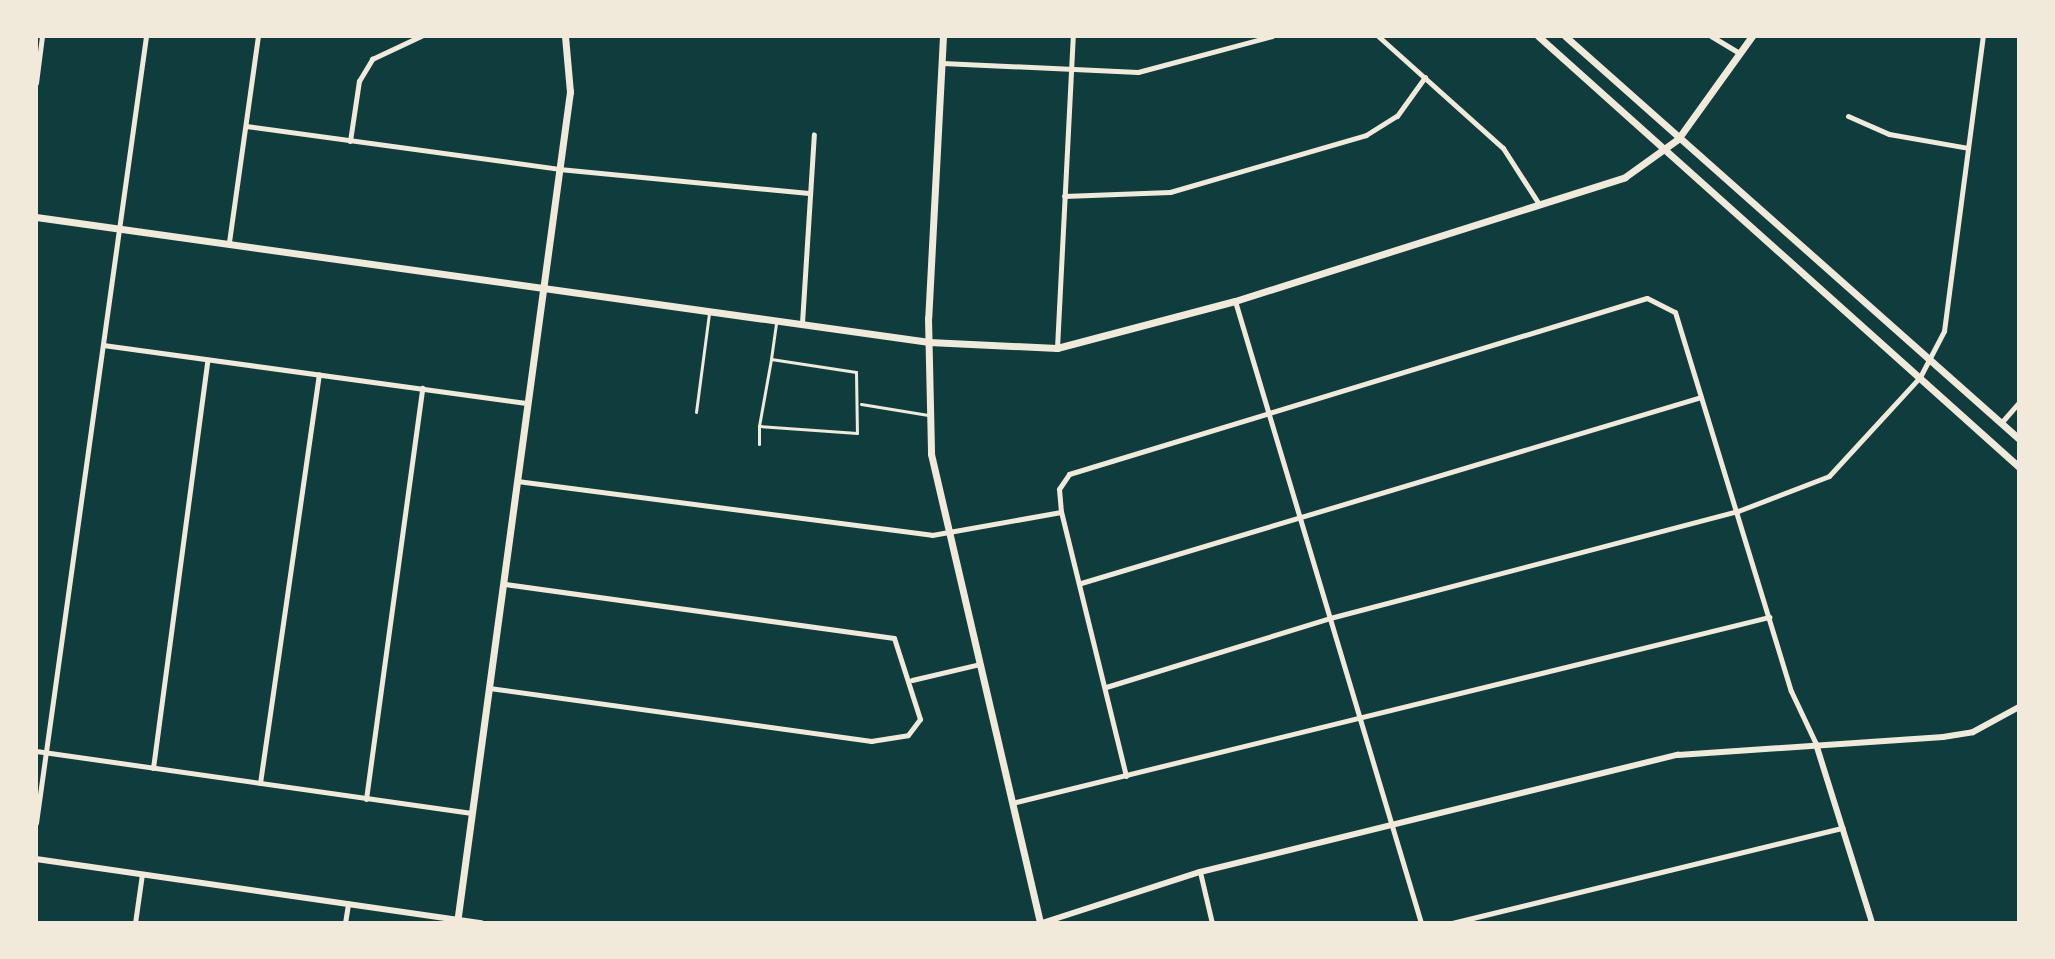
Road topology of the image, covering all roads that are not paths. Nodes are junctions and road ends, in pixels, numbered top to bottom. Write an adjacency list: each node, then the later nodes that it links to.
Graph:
1 (42, 36): 19 (street)
2 (146, 36): 32 (street)
3 (258, 36): 21 (street)
4 (421, 36): 24 (street)
5 (565, 36): 27 (main road)
6 (943, 36): 16 (main road)
7 (1073, 36): 17 (street)
8 (1272, 36): 17 (street)
9 (1378, 36): 18 (street)
10 (1538, 36): 26 (main road)
11 (1565, 36): 23 (main road)
12 (1711, 36): 15 (street)
13 (1752, 36): 15 (main road)
14 (1983, 36): 25 (street)
15 (1739, 53): 23 (main road)
16 (942, 63): 17 (street); 39 (main road)
17 (1071, 72): 29 (street)
18 (1425, 77): 29 (street); 30 (street)
19 (36, 83)
20 (1848, 116): 25 (street)
21 (246, 126): 24 (street); 33 (street)
22 (814, 134): 28 (street)
23 (1678, 139): 26 (main road); 44 (main road)
24 (350, 141): 27 (street)
25 (1968, 148): 44 (street)
26 (1666, 149): 30 (main road); 46 (main road)
27 (559, 169): 28 (street); 34 (main road)
28 (809, 193): 38 (street)
29 (1064, 196): 41 (street)
30 (1541, 207): 35 (main road)
31 (36, 217): 32 (main road)
32 (119, 227): 33 (main road); 40 (street)
33 (229, 242): 34 (main road)
34 (544, 286): 36 (main road); 50 (main road)
35 (1235, 301): 41 (main road); 53 (street)
36 (709, 309): 37 (main road); 52 (lane)
37 (776, 319): 38 (main road); 42 (lane)
38 (802, 323): 39 (main road)
39 (929, 342): 41 (main road); 54 (main road)
40 (103, 345): 43 (street); 77 (street)
41 (1057, 348)
42 (771, 359): 51 (lane); 56 (lane)
43 (207, 361): 45 (street); 78 (street)
44 (1933, 361): 46 (street); 55 (main road)
45 (319, 374): 47 (street); 80 (street)
46 (1920, 377): 59 (main road); 61 (street)
47 (422, 388): 50 (street); 81 (street)
48 (1701, 397): 53 (street); 61 (street); 63 (street)
49 (2019, 402): 55 (street)
50 (529, 403): 60 (main road)
51 (861, 404): 54 (lane); 56 (lane)
52 (696, 412)
53 (1267, 412): 62 (street); 63 (street)
54 (928, 415): 64 (main road)
55 (2001, 423): 57 (main road)
56 (759, 426): 58 (lane)
57 (2019, 439)
58 (759, 444)
59 (2019, 467)
60 (517, 481): 64 (street); 66 (main road)
61 (1738, 511): 67 (street); 68 (street)
62 (1061, 512): 64 (street); 65 (street)
63 (1298, 517): 65 (street); 68 (street)
64 (947, 535): 69 (main road)
65 (1081, 583): 71 (street)
66 (503, 584): 70 (street); 72 (main road)
67 (1769, 617): 74 (street); 75 (street)
68 (1330, 618): 71 (street); 74 (street)
69 (976, 665): 70 (street); 82 (main road)
70 (912, 680): 72 (street)
71 (1106, 687): 79 (street)
72 (489, 688): 83 (main road)
73 (2019, 707): 75 (street)
74 (1360, 720): 79 (street); 85 (street)
75 (1816, 744): 85 (street); 86 (street)
76 (36, 751): 77 (street)
77 (46, 752): 78 (street); 84 (street)
78 (153, 768): 80 (street)
79 (1126, 776): 82 (street)
80 (260, 783): 81 (street)
81 (366, 799): 83 (street)
82 (1009, 804): 95 (main road)
83 (472, 813): 91 (main road)
84 (36, 823)
85 (1392, 826): 88 (street); 97 (street)
86 (1844, 828): 98 (street); 99 (street)
87 (36, 859): 89 (street)
88 (1200, 872): 95 (street); 96 (street)
89 (142, 874): 90 (street); 92 (street)
90 (348, 902): 91 (street); 93 (street)
91 (457, 921): 94 (street)
92 (135, 923)
93 (345, 923)
94 (481, 923)
95 (1041, 923)
96 (1212, 923)
97 (1421, 923)
98 (1452, 923)
99 (1872, 923)

